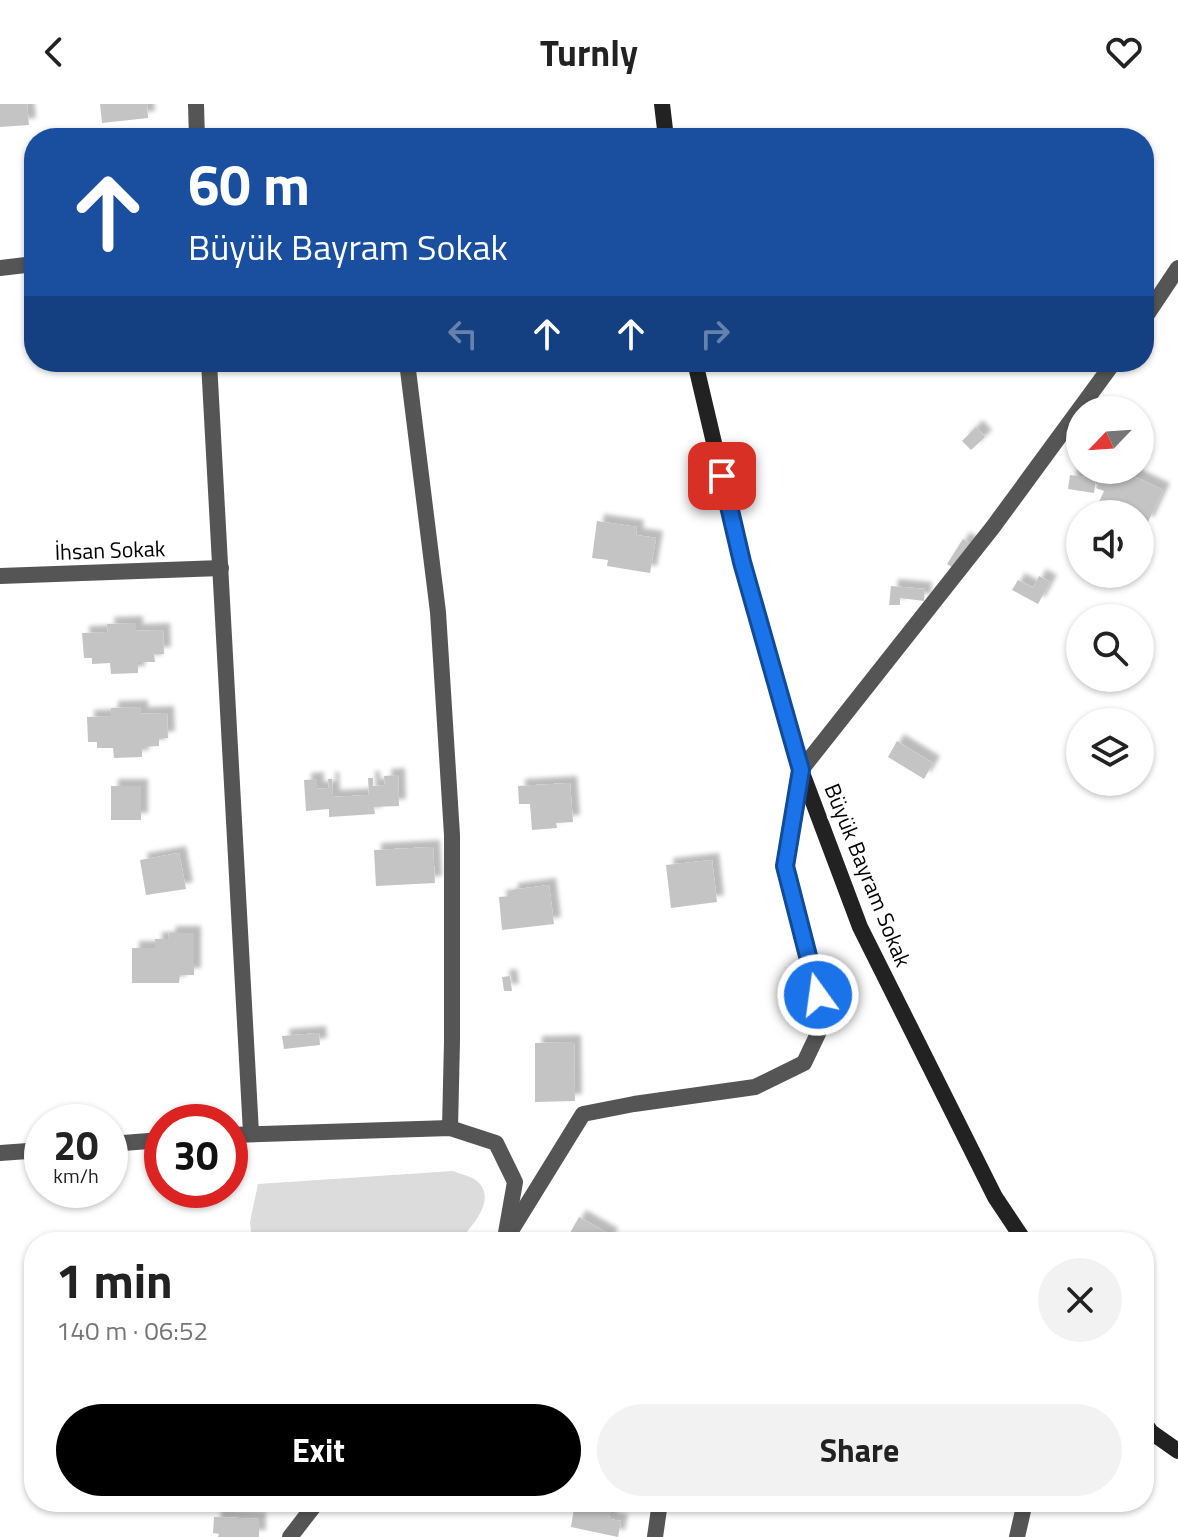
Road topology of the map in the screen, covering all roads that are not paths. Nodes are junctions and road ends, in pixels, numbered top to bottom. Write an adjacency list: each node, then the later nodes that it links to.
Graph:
1 (196, 104): 3 (street)
2 (662, 104): 4 (street)
3 (197, 128)
4 (665, 128)
5 (24, 265): 6 (street)
6 (0, 268)
7 (1178, 268): 8 (street)
8 (1154, 304)
9 (210, 372): 13 (street)
10 (408, 372): 16 (street)
11 (697, 372): 15 (street, Büyük Bayram Sokak)
12 (1107, 372): 15 (street)
13 (221, 568): 14 (street, İhsan Sokak); 18 (street)
14 (0, 576)
15 (801, 770): 22 (street); 23 (street, Büyük Bayram Sokak)
16 (450, 1128): 18 (street); 21 (street)
17 (248, 1133): 18 (street)
18 (251, 1133)
19 (24, 1151): 20 (street)
20 (0, 1153)
21 (506, 1232)
22 (510, 1232)
23 (1018, 1232)
24 (1154, 1434): 25 (street)
25 (1178, 1451)
26 (309, 1512): 29 (street)
27 (659, 1512): 30 (street)
28 (1023, 1512): 31 (street)
29 (290, 1537)
30 (655, 1537)
31 (1017, 1537)

